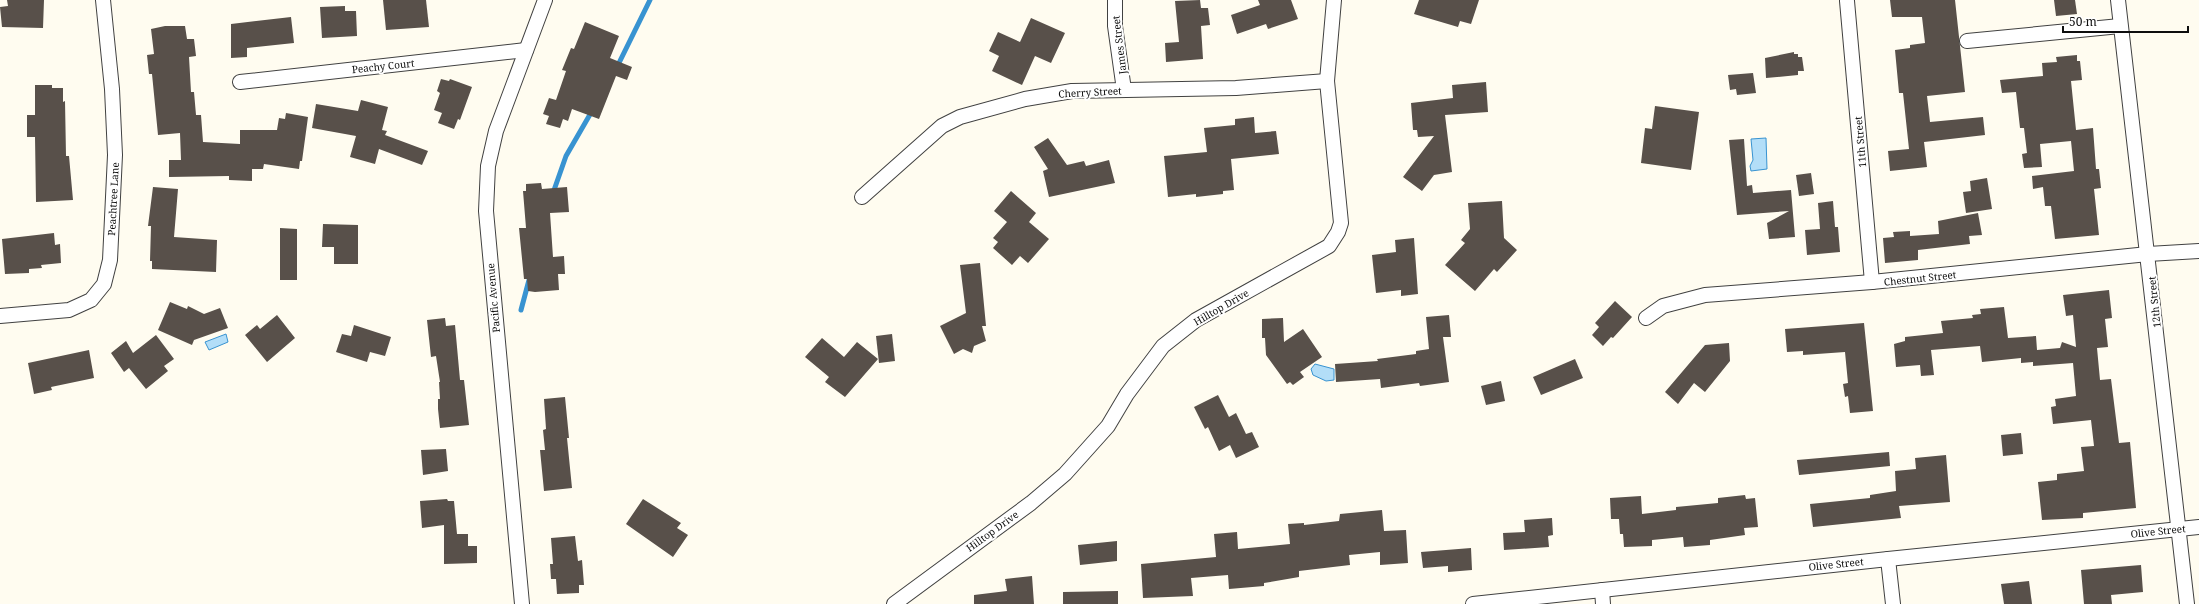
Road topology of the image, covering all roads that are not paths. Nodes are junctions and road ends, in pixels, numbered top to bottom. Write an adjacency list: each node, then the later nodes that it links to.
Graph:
1 (103, 0): 17 (street, Peachtree Lane)
2 (545, 0): 9 (street, Pacific Avenue)
3 (1115, 0): 12 (street, James Street)
4 (1334, 0): 10 (street, Hilltop Drive)
5 (2118, 0): 7 (street, 12th Street)
6 (1847, 1): 16 (street, 11th Street)
7 (2120, 26): 8 (street); 15 (street, 12th Street)
8 (1967, 41)
9 (526, 50): 11 (street, Peachy Court); 23 (street, Pacific Avenue)
10 (1327, 81): 12 (street, Cherry Street); 24 (street, Hilltop Drive)
11 (240, 82)
12 (1124, 90): 13 (street, Cherry Street)
13 (862, 197)
14 (2199, 251): 15 (street, Chestnut Street)
15 (2148, 254): 16 (street, Chestnut Street); 20 (street, 12th Street)
16 (1872, 282): 18 (street, Chestnut Street)
17 (0, 316)
18 (1646, 318)
19 (2199, 527): 20 (street, Olive Street)
20 (2180, 529): 21 (street, Olive Street); 27 (street, 12th Street)
21 (1888, 558): 22 (street, Olive Street); 26 (street)
22 (1603, 597): 25 (street, Olive Street)
23 (522, 604)
24 (894, 604)
25 (1473, 604)
26 (1892, 604)
27 (2187, 604)

